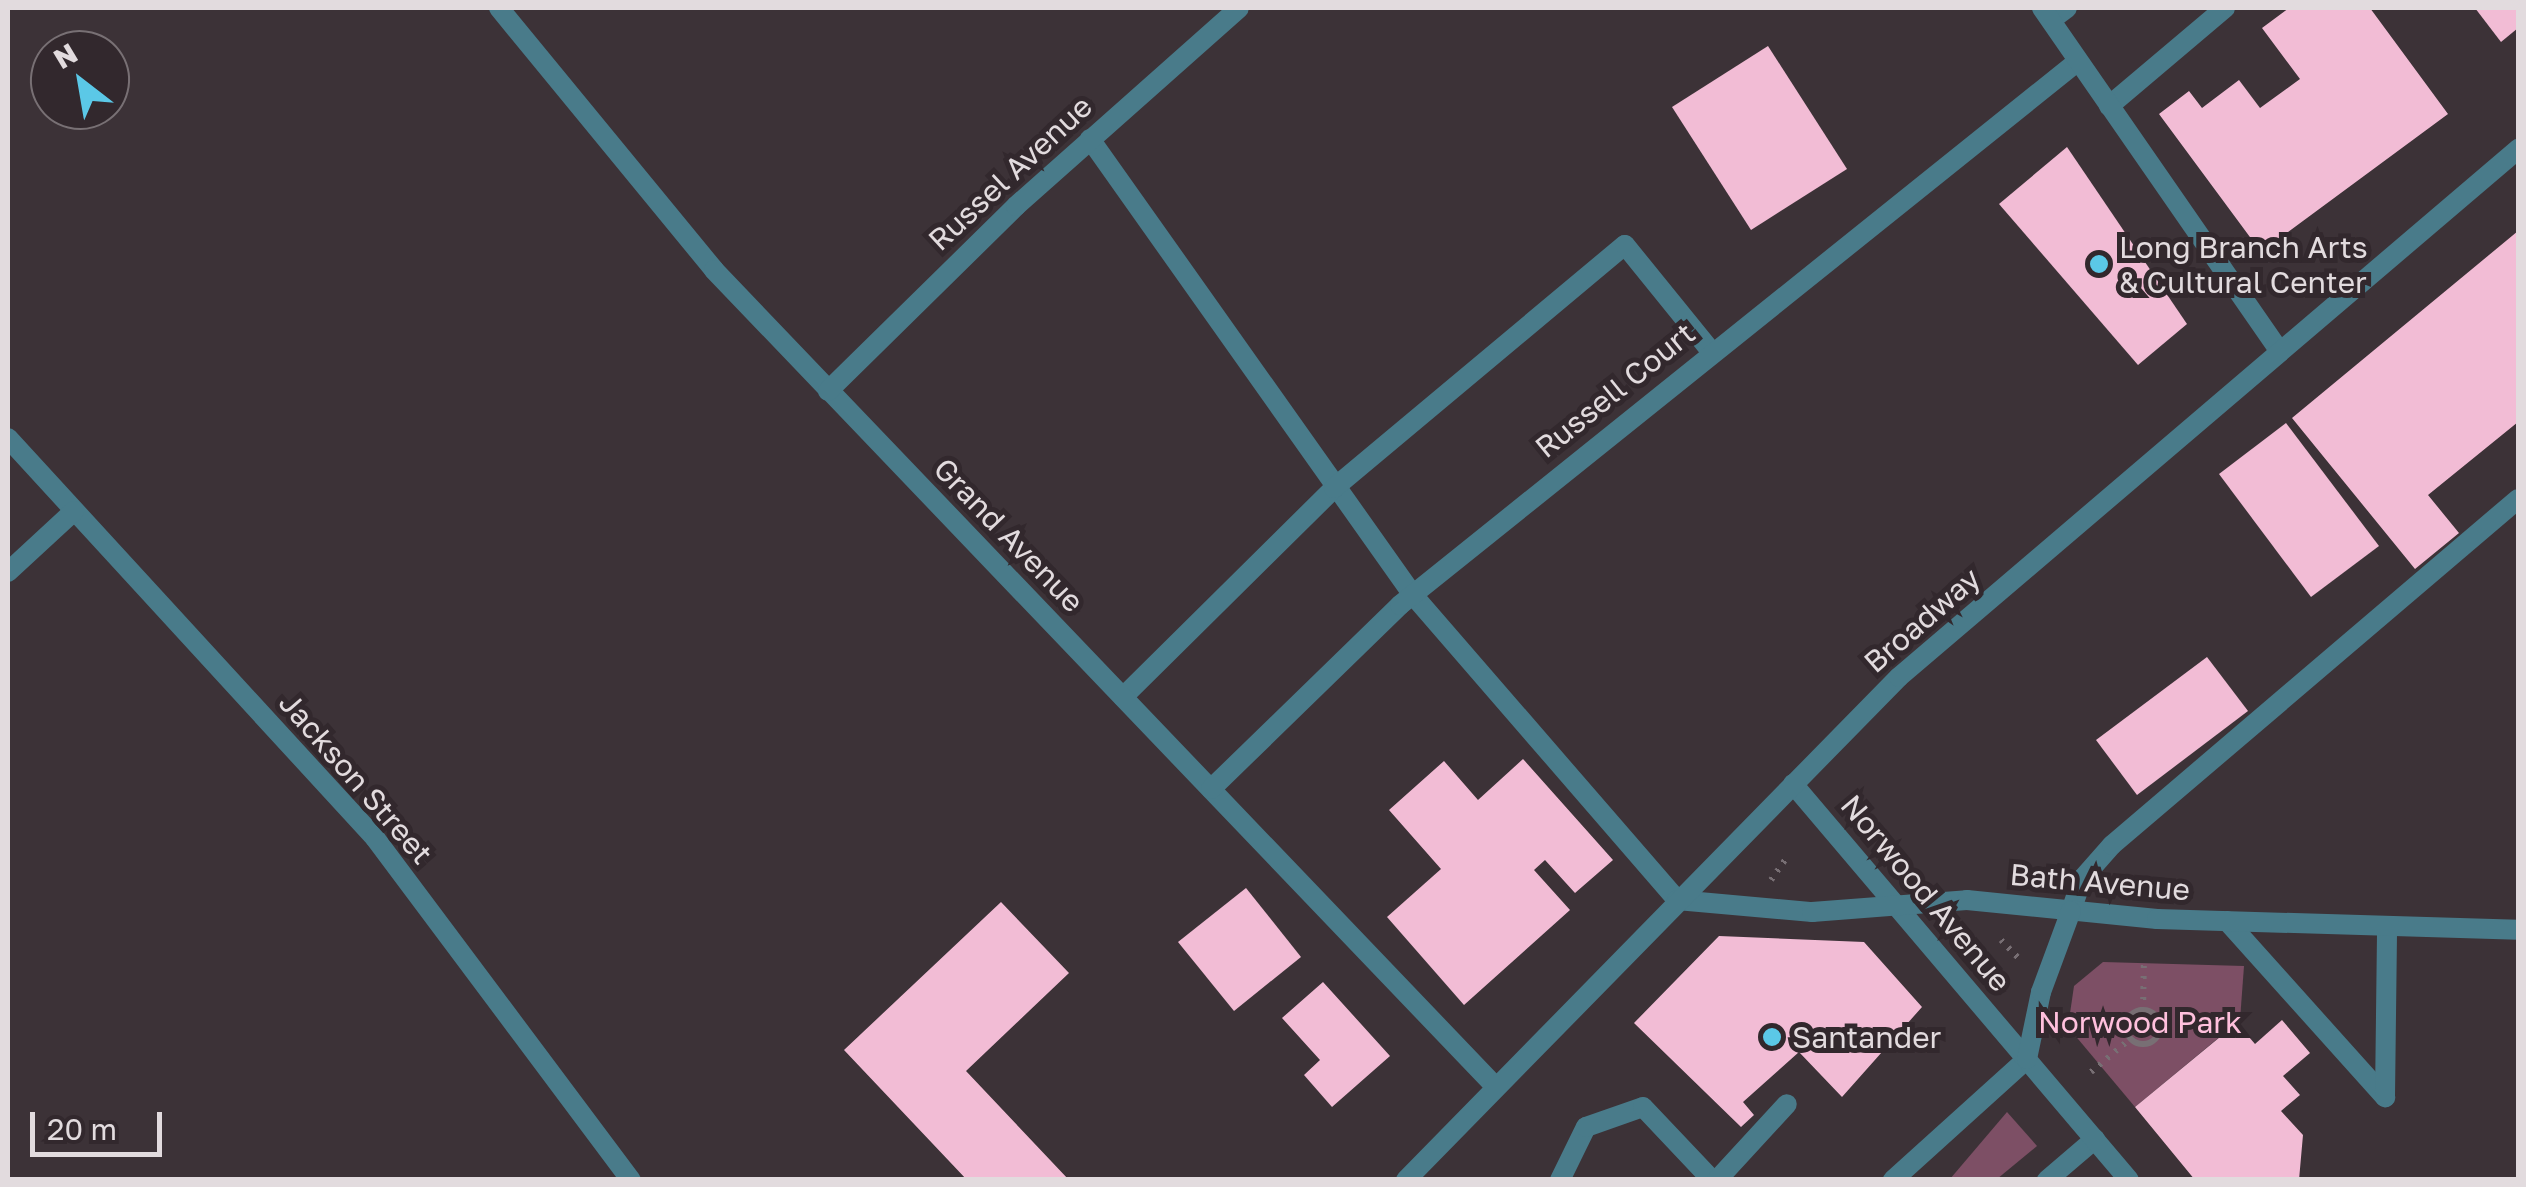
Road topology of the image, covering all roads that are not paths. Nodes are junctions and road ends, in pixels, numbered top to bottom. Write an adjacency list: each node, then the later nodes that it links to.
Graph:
1 (499, 8): 11 (street, Grand Avenue)
2 (1239, 8): 7 (street, Russel Avenue)
3 (2225, 8): 6 (street)
4 (2053, 12): 5 (street)
5 (2078, 61): 6 (street); 9 (street, Russell Court)
6 (2109, 106): 10 (street)
7 (1090, 138): 11 (street, Russel Avenue); 13 (street)
8 (2518, 149): 10 (street, Broadway)
9 (1710, 350): 13 (street); 17 (street, Russell Court)
10 (2280, 352): 19 (street, Broadway)
11 (828, 391): 18 (street, Grand Avenue)
12 (8, 438): 15 (street, Jackson Street)
13 (1334, 488): 17 (street); 18 (street)
14 (2518, 499): 23 (street)
15 (74, 510): 16 (street); 31 (street, Jackson Street)
16 (8, 572)
17 (1413, 595): 20 (street, Russell Court); 21 (street)
18 (1122, 697): 20 (street, Grand Avenue)
19 (1793, 784): 21 (street, Broadway); 22 (street, Norwood Avenue)
20 (1211, 789): 28 (street, Grand Avenue)
21 (1677, 900): 22 (street, Bath Avenue); 28 (street, Broadway)
22 (1897, 906): 23 (street, Bath Avenue); 27 (street, Norwood Avenue)
23 (2071, 911): 24 (street, Bath Avenue); 27 (street)
24 (2227, 921): 25 (street, Bath Avenue); 25 (street)
25 (2387, 926): 26 (street, Bath Avenue)
26 (2518, 930)
27 (2027, 1059): 30 (street, Norwood Avenue); 35 (street)
28 (1496, 1086): 32 (street, Broadway)
29 (1786, 1104): 34 (street)
30 (2095, 1139): 36 (street); 37 (street, Norwood Avenue)
31 (631, 1180)
32 (1406, 1180)
33 (1560, 1180): 34 (street)
34 (1715, 1180)
35 (1893, 1180)
36 (2048, 1180)
37 (2129, 1180)

